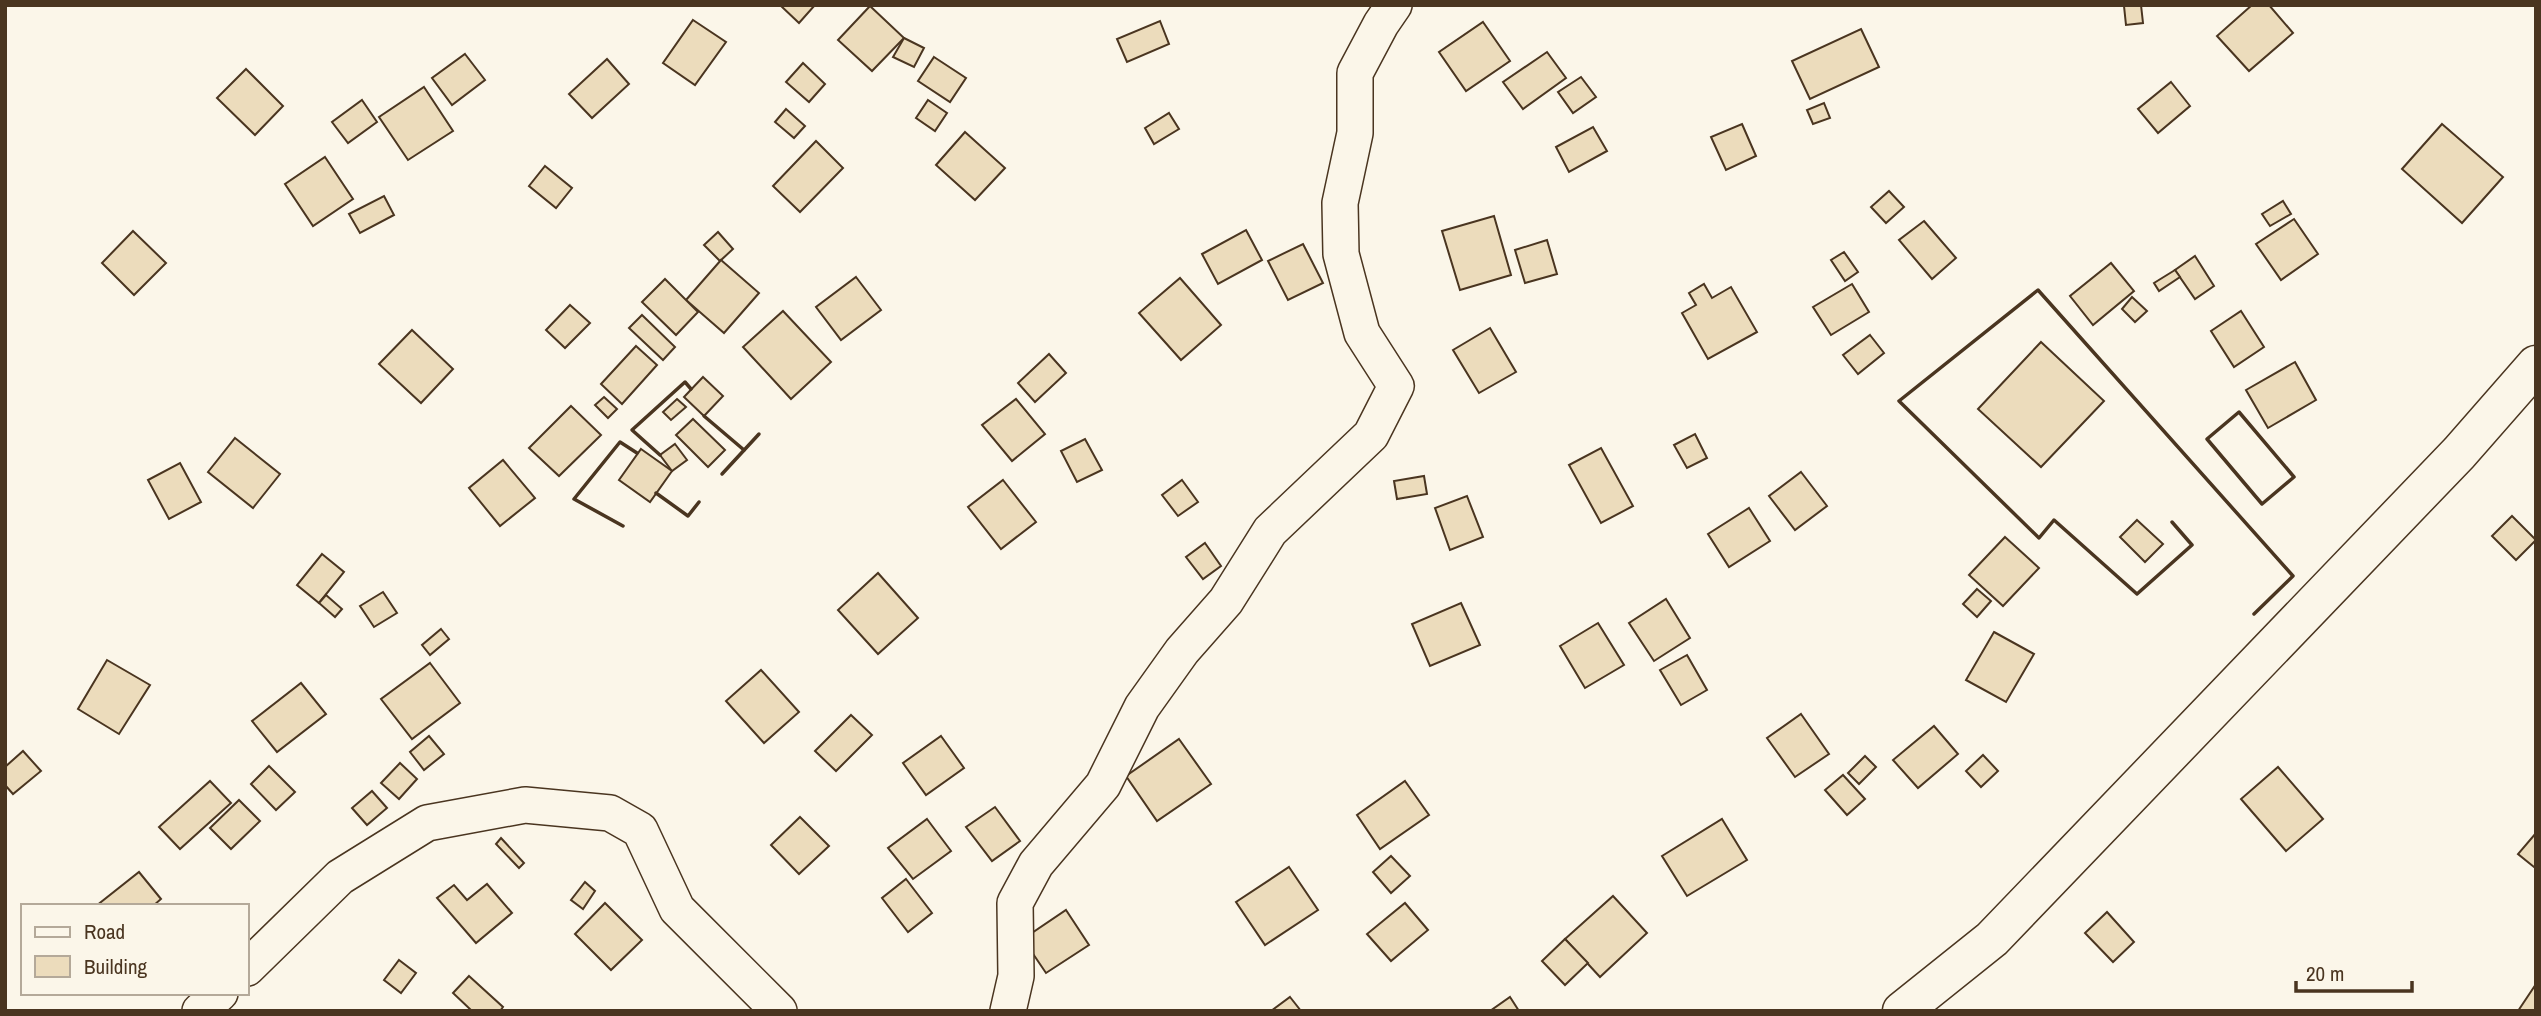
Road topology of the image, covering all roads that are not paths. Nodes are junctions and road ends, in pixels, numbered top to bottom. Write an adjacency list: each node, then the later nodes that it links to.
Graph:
1 (1394, 5): 7 (street)
2 (2536, 365): 8 (main road)
3 (248, 967): 6 (street)
4 (218, 995): 5 (street)
5 (200, 1011)
6 (779, 1011)
7 (1008, 1011)
8 (1902, 1011)

